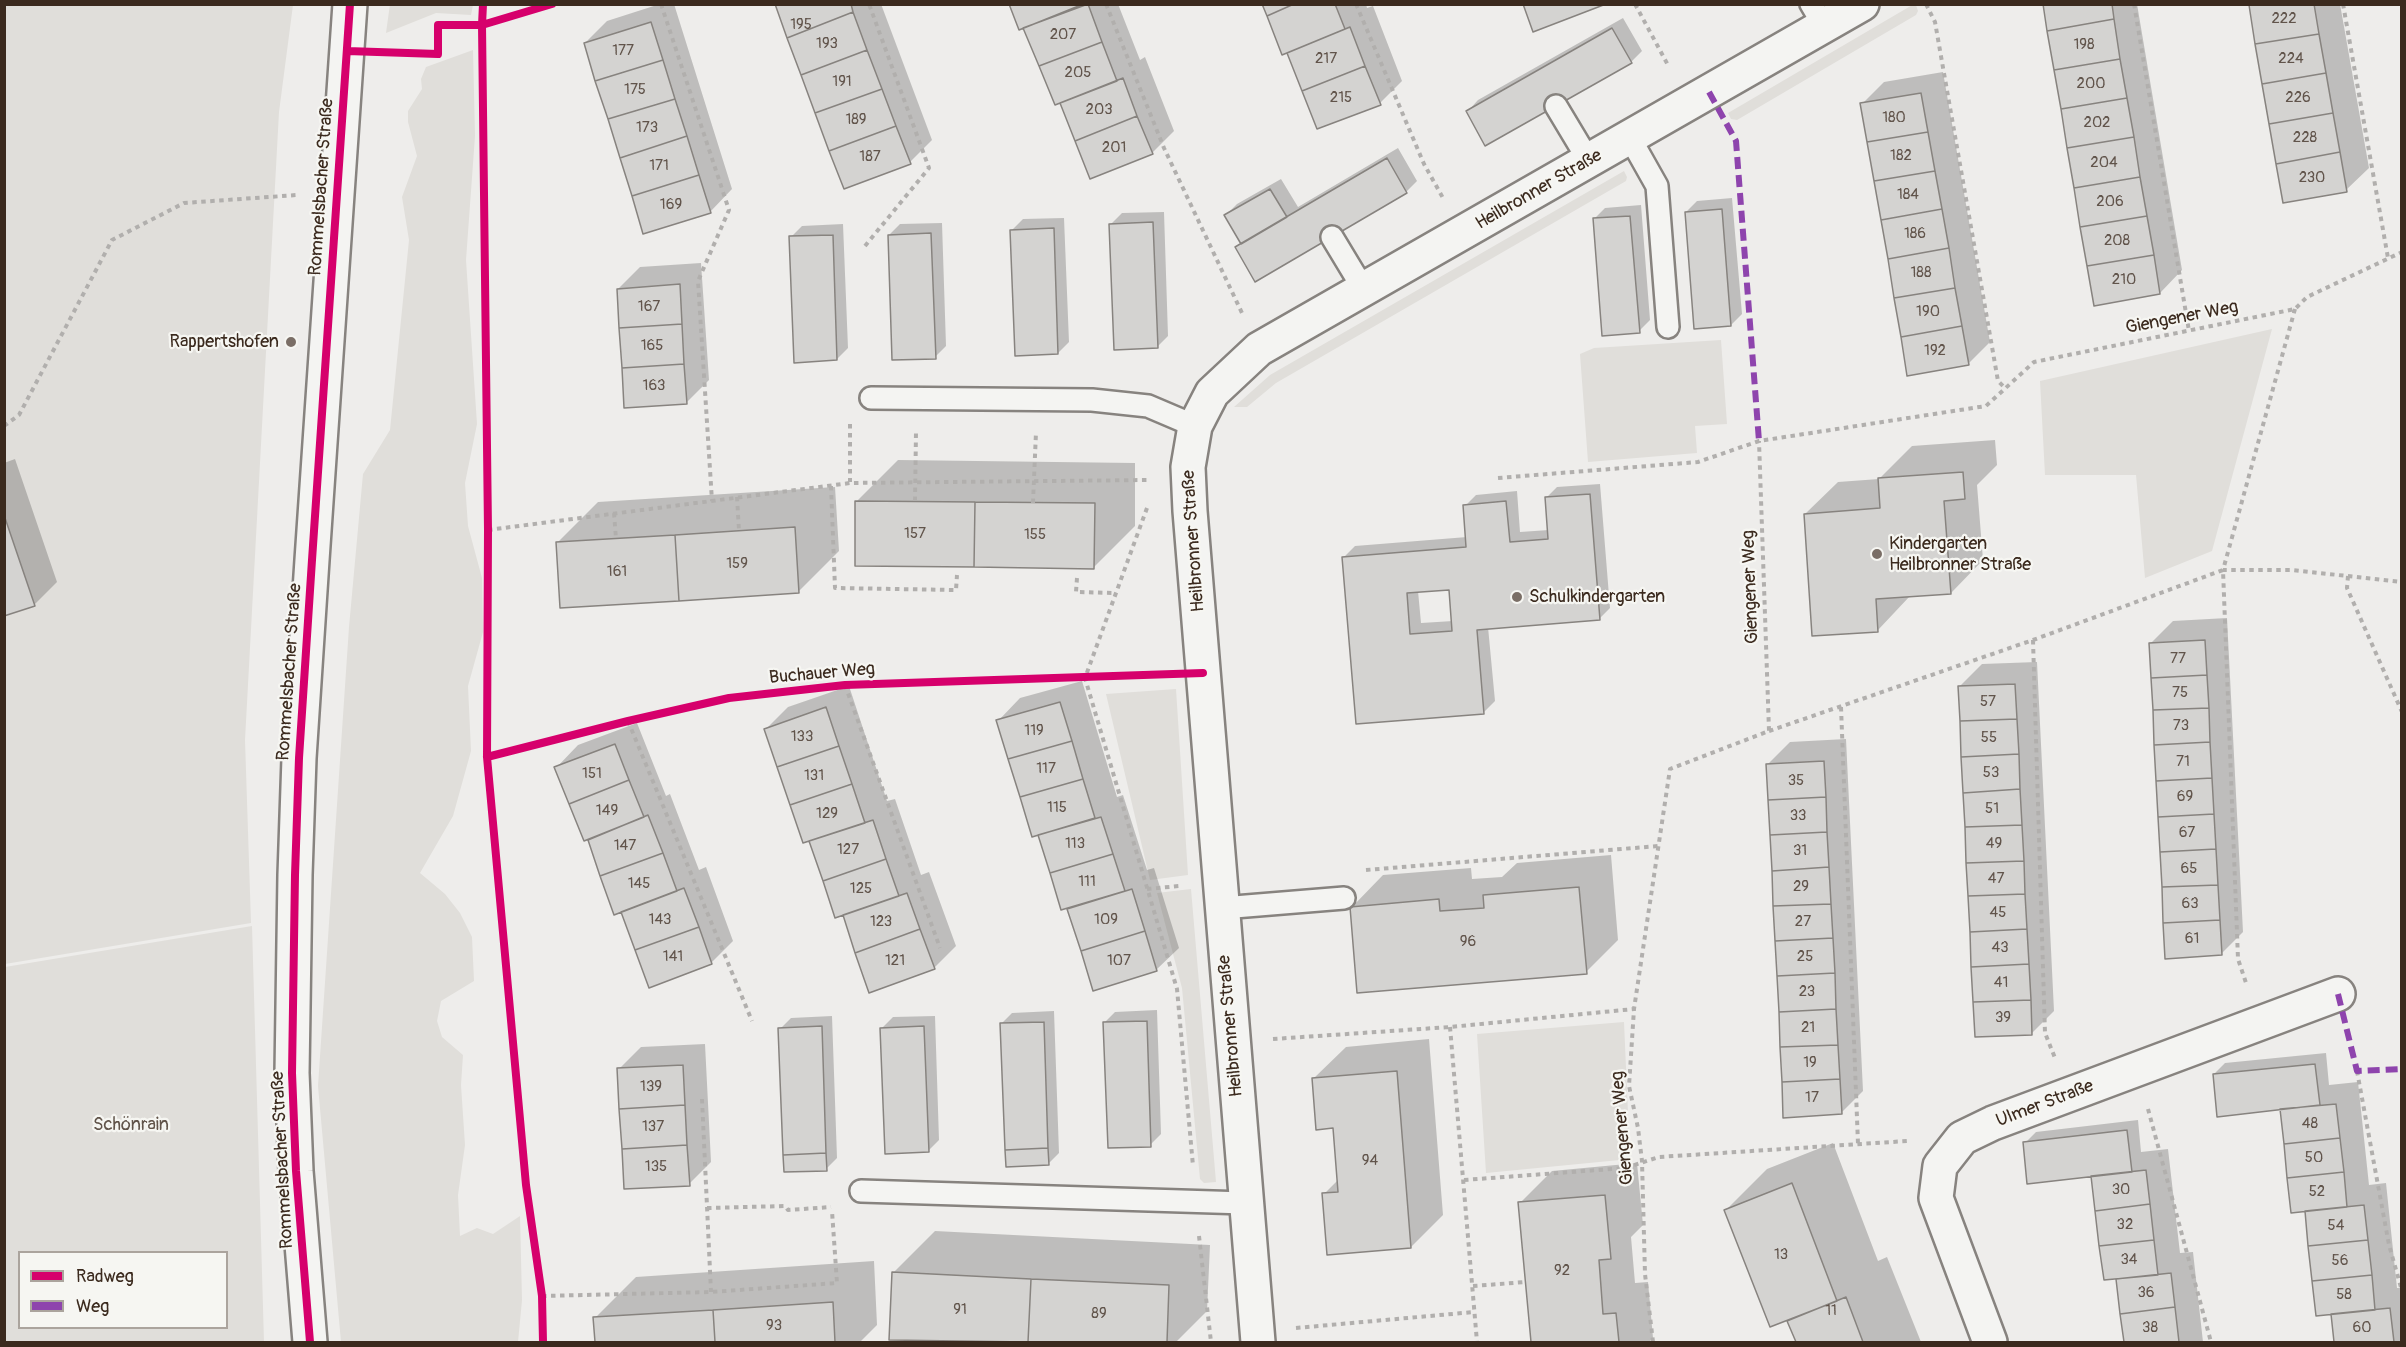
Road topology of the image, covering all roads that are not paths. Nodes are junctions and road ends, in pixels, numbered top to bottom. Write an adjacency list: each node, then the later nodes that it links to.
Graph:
1 (351, 4): 17 (street, Rommelsbacher Straße)
2 (1862, 4): 3 (street, Heilbronner Straße)
3 (1818, 15): 5 (street, Heilbronner Straße)
4 (1556, 106): 6 (lane)
5 (1630, 138): 6 (street, Heilbronner Straße); 9 (lane)
6 (1589, 161): 8 (street, Heilbronner Straße)
7 (1332, 237): 8 (lane)
8 (1364, 290): 11 (street, Heilbronner Straße)
9 (1668, 327)
10 (871, 398): 11 (lane)
11 (1195, 426): 12 (street, Heilbronner Straße)
12 (1221, 895): 13 (lane); 16 (street, Heilbronner Straße)
13 (1344, 898)
14 (2338, 994): 19 (street, Ulmer Straße)
15 (861, 1191): 16 (lane)
16 (1245, 1203): 18 (street, Heilbronner Straße)
17 (310, 1342)
18 (1258, 1342)
19 (1990, 1342)

